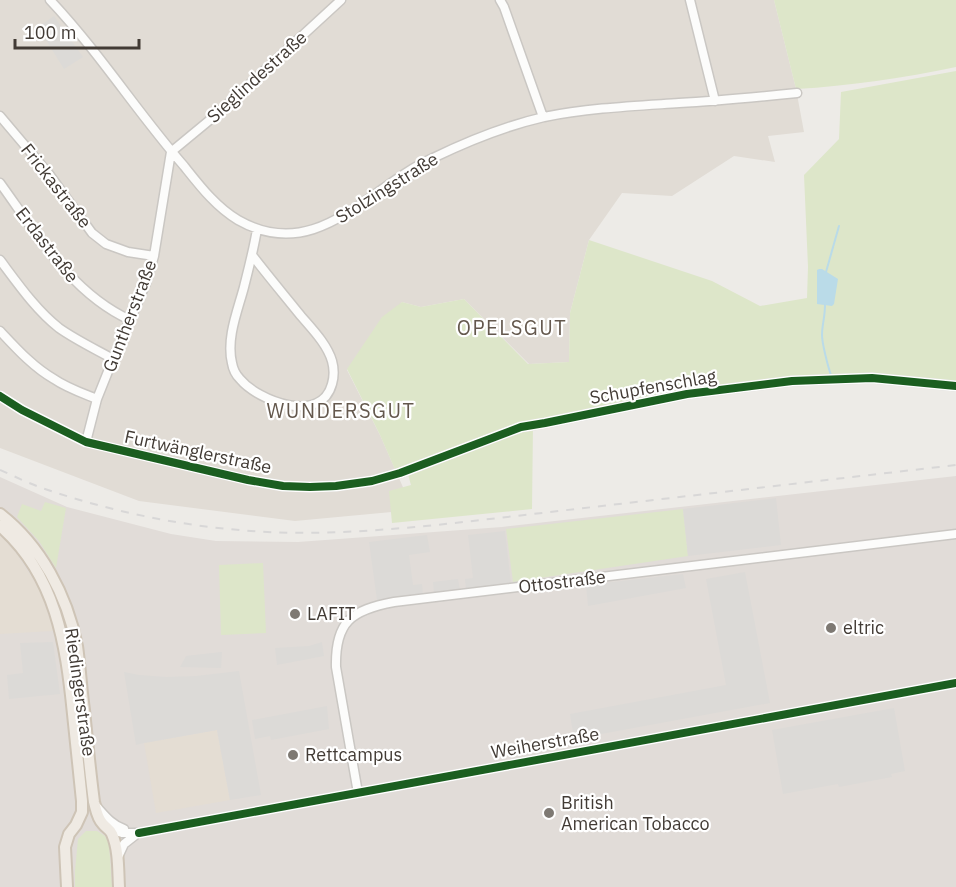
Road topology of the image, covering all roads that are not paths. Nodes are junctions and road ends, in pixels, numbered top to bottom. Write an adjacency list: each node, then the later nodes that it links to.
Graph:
1 (50, 0): 9 (street, Stolzingstraße)
2 (341, 0): 9 (street, Sieglindestraße)
3 (500, 0): 8 (street)
4 (689, 1): 6 (street)
5 (797, 93): 6 (street, Stolzingstraße)
6 (715, 101): 8 (street, Stolzingstraße)
7 (0, 116): 13 (street, Frickastraße)
8 (543, 117): 11 (street, Stolzingstraße)
9 (171, 152): 11 (street, Stolzingstraße); 13 (street, Guntherstraße)
10 (0, 183): 15 (street, Erdastraße)
11 (257, 229): 12 (street)
12 (252, 255): 12 (street)
13 (154, 256): 15 (street, Guntherstraße)
14 (0, 261): 17 (street)
15 (130, 320): 17 (street, Guntherstraße)
16 (0, 331): 20 (street)
17 (113, 359): 20 (street, Guntherstraße)
18 (956, 386): 22 (street, Schupfenschlag)
19 (0, 396): 21 (street, Furtwänglerstraße)
20 (97, 399): 21 (street, Guntherstraße)
21 (86, 442): 22 (street, Furtwänglerstraße)
22 (400, 473)
23 (0, 514): 28 (main road, Riedingerstraße)
24 (0, 526): 27 (main road, Riedingerstraße)
25 (956, 534): 29 (street, Ottostraße)
26 (956, 683): 29 (street, Weiherstraße)
27 (73, 707): 28 (main road); 31 (main road, Riedingerstraße)
28 (86, 728): 30 (main road, Riedingerstraße)
29 (358, 793): 33 (street, Weiherstraße)
30 (94, 802): 32 (main road, Riedingerstraße); 33 (street)
31 (76, 825): 32 (main road); 35 (main road, Riedingerstraße)
32 (105, 826): 33 (street); 34 (main road, Riedingerstraße)
33 (139, 833): 34 (street)
34 (117, 860): 36 (main road, Riedingerstraße)
35 (67, 887)
36 (119, 887)

